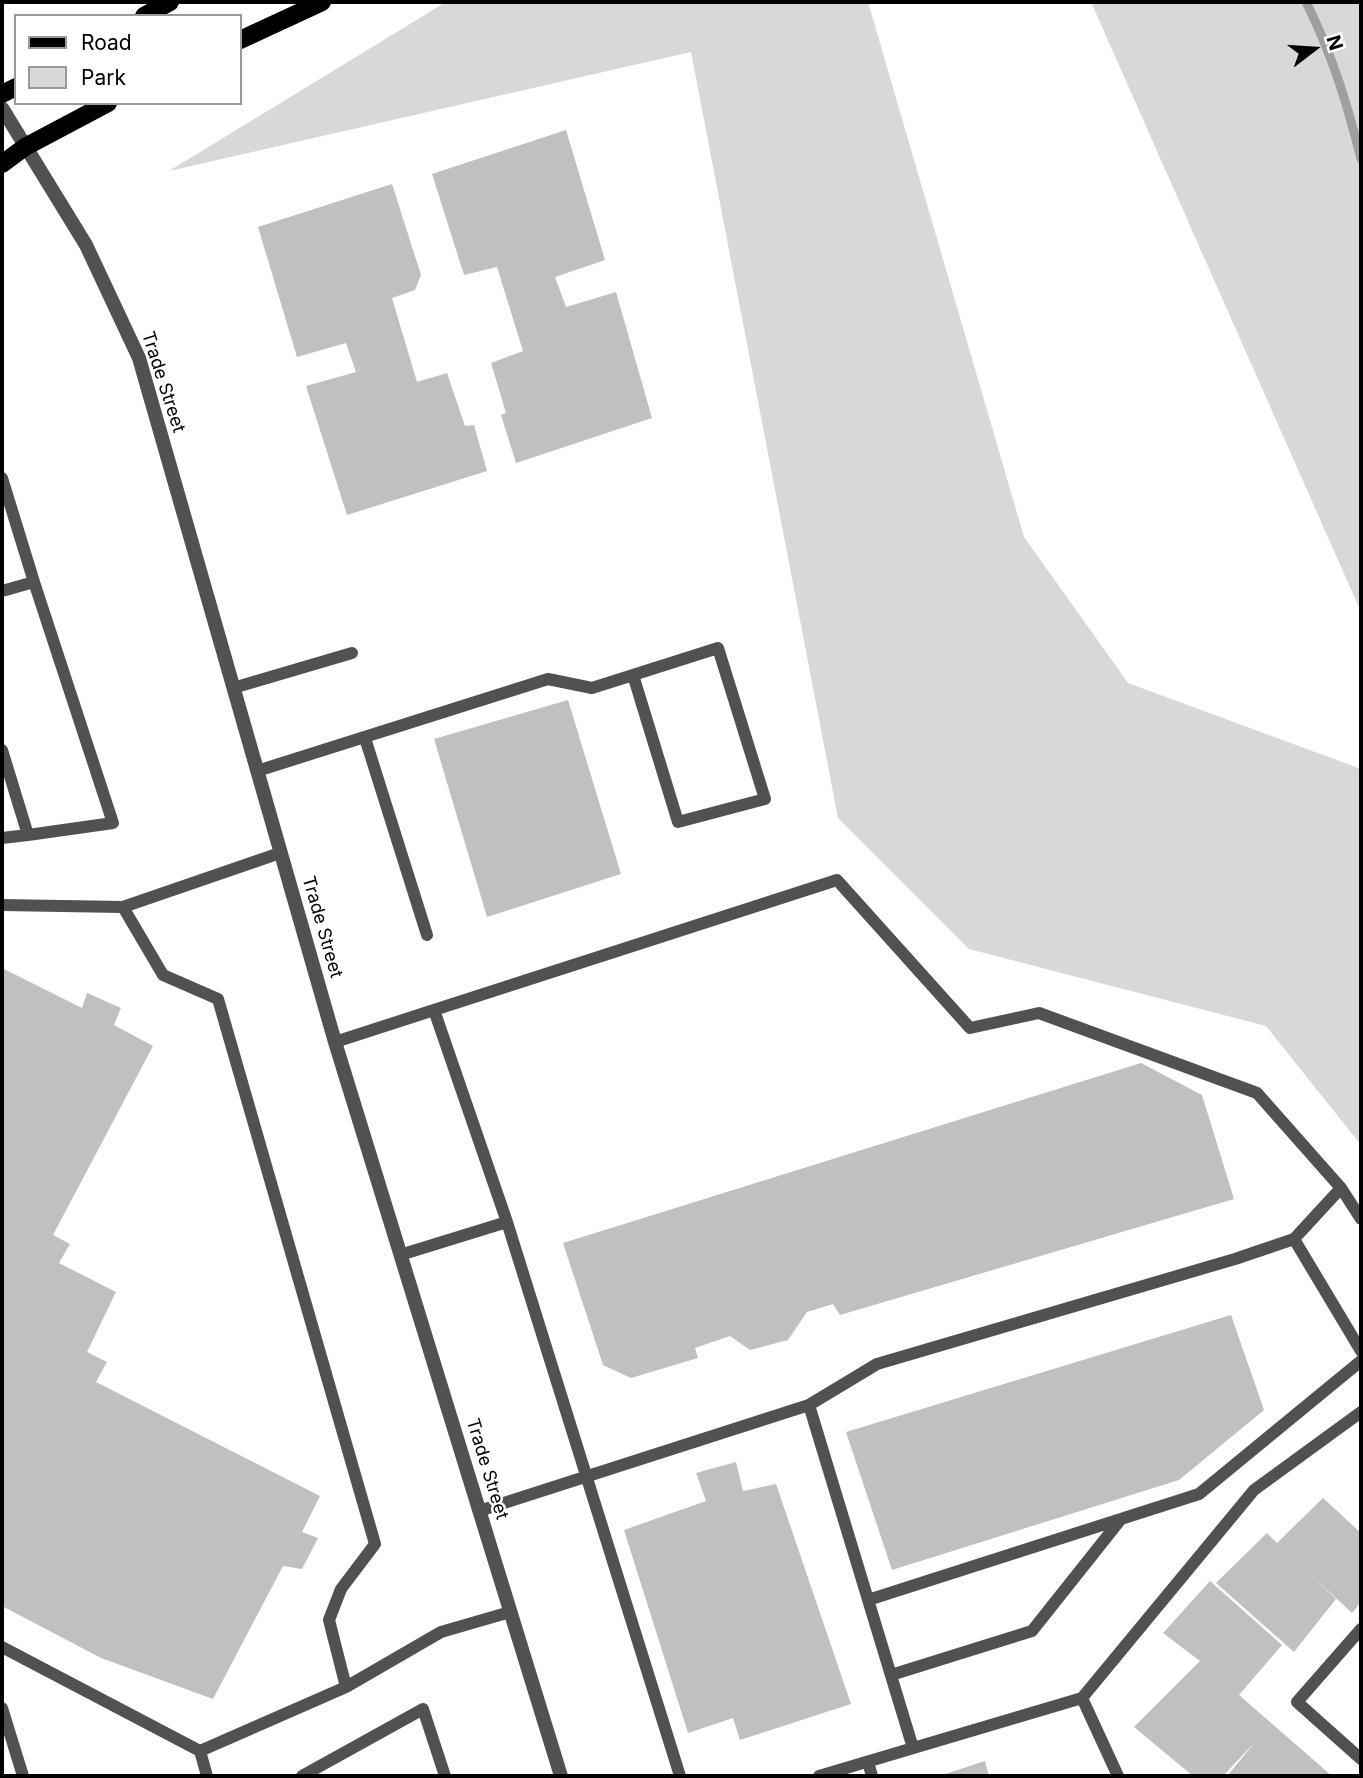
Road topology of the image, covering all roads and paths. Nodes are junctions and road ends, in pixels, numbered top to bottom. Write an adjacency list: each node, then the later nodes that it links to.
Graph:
1 (170, 2): 3 (main road)
2 (322, 2): 4 (main road)
3 (148, 14)
4 (242, 39)
5 (104, 105): 7 (main road)
6 (2, 108): 7 (street, Trade Street)
7 (25, 147): 8 (main road); 14 (street, Trade Street)
8 (2, 164)
9 (2, 478): 10 (lane)
10 (34, 582): 11 (lane); 18 (lane)
11 (2, 591)
12 (352, 653): 14 (lane)
13 (633, 675): 13 (lane); 15 (lane)
14 (233, 688): 17 (street, Trade Street)
15 (365, 738): 17 (lane); 23 (lane)
16 (2, 750): 18 (lane)
17 (257, 771): 20 (street, Trade Street)
18 (28, 835): 19 (lane)
19 (2, 838)
20 (280, 853): 22 (lane); 25 (street, Trade Street)
21 (2, 905): 22 (lane)
22 (123, 907): 43 (lane)
23 (428, 935)
24 (434, 1010): 25 (lane); 26 (lane); 28 (lane)
25 (335, 1042): 30 (street, Trade Street)
26 (1341, 1188): 27 (lane); 29 (lane)
27 (1361, 1219)
28 (507, 1223): 30 (lane); 35 (lane)
29 (1294, 1238): 31 (lane); 33 (lane)
30 (400, 1255): 36 (street, Trade Street)
31 (1361, 1351)
32 (1361, 1361): 37 (lane)
33 (808, 1405): 35 (lane); 38 (lane)
34 (1361, 1412): 44 (lane)
35 (586, 1476): 36 (lane); 55 (lane)
36 (479, 1511): 39 (street, Trade Street)
37 (1122, 1518): 38 (lane); 42 (lane)
38 (868, 1600): 42 (lane)
39 (510, 1612): 43 (lane); 54 (street, Trade Street)
40 (1361, 1631): 48 (lane)
41 (2, 1647): 47 (lane)
42 (891, 1675): 46 (lane)
43 (346, 1687): 47 (lane)
44 (1082, 1699): 46 (lane); 58 (lane)
45 (2, 1707): 50 (lane)
46 (914, 1748): 49 (lane)
47 (200, 1751): 51 (lane)
48 (1361, 1759)
49 (868, 1762): 56 (lane); 57 (lane)
50 (23, 1776)
51 (207, 1776)
52 (302, 1776): 53 (lane)
53 (445, 1776)
54 (561, 1776)
55 (680, 1776)
56 (819, 1776)
57 (873, 1776)
58 (1118, 1776)

